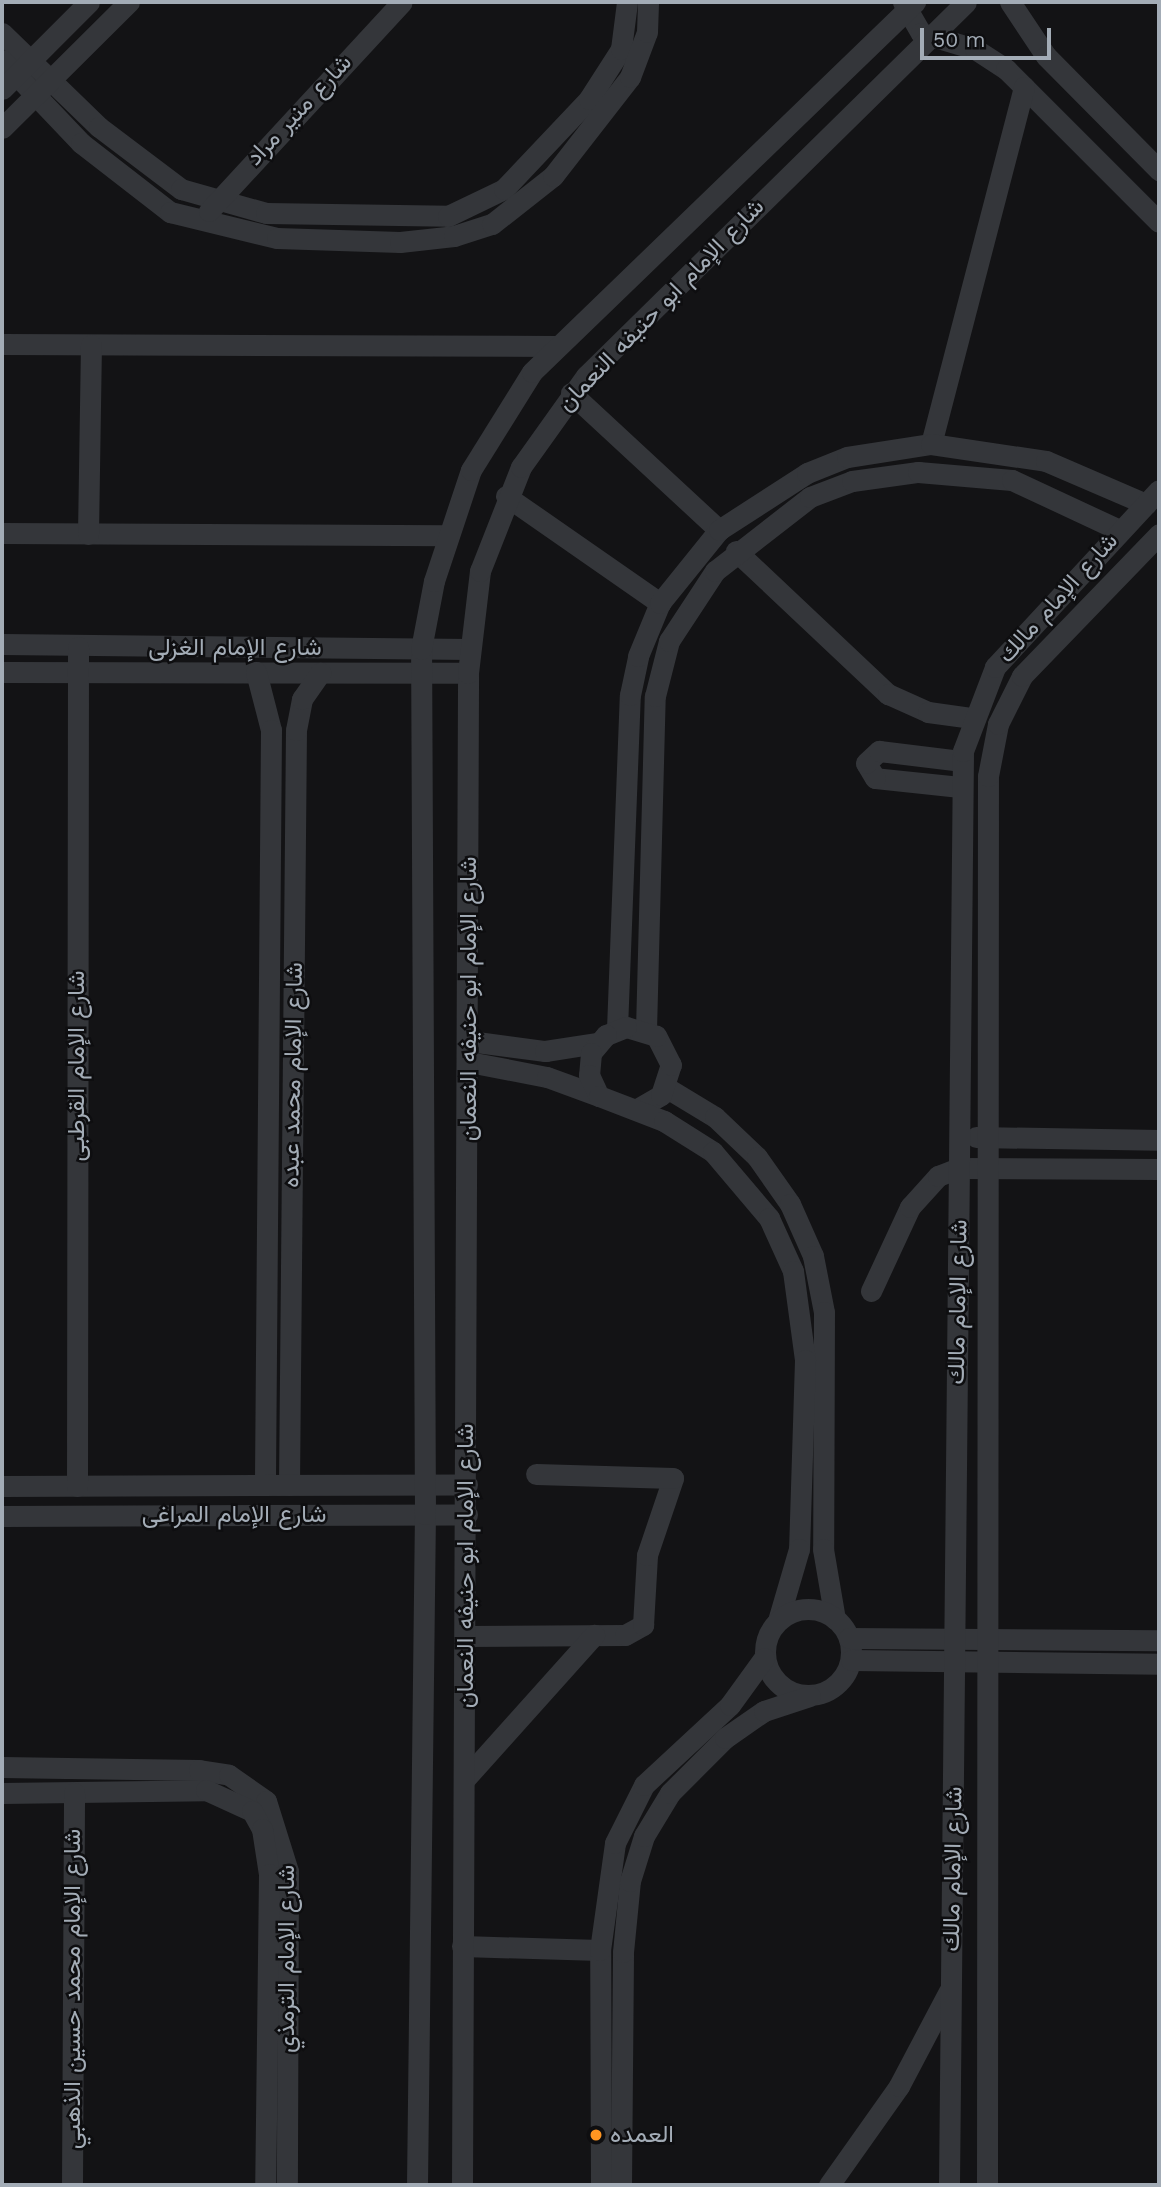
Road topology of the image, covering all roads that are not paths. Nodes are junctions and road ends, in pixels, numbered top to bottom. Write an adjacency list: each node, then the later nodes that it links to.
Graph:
1 (89, 2): 12 (street)
2 (129, 2): 14 (street)
3 (402, 2): 18 (street, شارع منير مراد)
4 (627, 2): 11 (street)
5 (648, 2): 13 (street)
6 (966, 2): 10 (street, شارع الإمام ابو حنيفه النعمان)
7 (1010, 2): 17 (street)
8 (908, 5): 10 (street); 25 (street, شارع الإمام ابو حنيفه النعمان)
9 (2, 33): 12 (street)
10 (930, 37): 15 (street); 26 (street, شارع الإمام ابو حنيفه النعمان)
11 (610, 67): 13 (street); 19 (street)
12 (12, 71): 14 (street)
13 (630, 77): 22 (street)
14 (43, 87): 16 (street); 18 (street); 21 (street)
15 (1024, 87): 20 (street); 27 (street)
16 (2, 128)
17 (1159, 170)
18 (214, 201): 19 (street); 21 (street, شارع منير مراد)
19 (266, 213): 22 (street)
20 (1159, 222)
21 (206, 225): 22 (street)
22 (262, 236)
23 (2, 344): 24 (street)
24 (91, 345): 25 (street); 33 (street)
25 (556, 346): 34 (street, شارع الإمام ابو حنيفه النعمان)
26 (571, 393): 28 (street, شارع الإمام ابو حنيفه النعمان); 30 (street)
27 (931, 444): 29 (street); 30 (street)
28 (506, 496): 37 (street); 41 (street, شارع الإمام ابو حنيفه النعمان)
29 (1152, 497): 31 (street, شارع الإمام مالك)
30 (719, 530): 37 (street)
31 (1119, 530): 36 (street); 48 (street, شارع الإمام مالك)
32 (2, 533): 33 (street)
33 (88, 534): 34 (street)
34 (445, 534): 40 (street, شارع الإمام ابو حنيفه النعمان)
35 (1159, 534): 61 (street, شارع الإمام مالك)
36 (736, 551): 48 (street); 52 (street)
37 (660, 603): 51 (street)
38 (2, 644): 39 (street, شارع الإمام الغزلى)
39 (78, 647): 40 (street, شارع الإمام الغزلى); 43 (street, شارع الإمام القرطبى)
40 (421, 649): 41 (street, شارع الإمام الغزلى); 46 (street, شارع الإمام ابو حنيفه النعمان)
41 (469, 649): 47 (street, شارع الإمام ابو حنيفه النعمان)
42 (2, 672): 43 (street, شارع الإمام الغزلى)
43 (78, 672): 44 (street, شارع الإمام الغزلى); 73 (street, شارع الإمام القرطبى)
44 (256, 672): 45 (street, شارع الإمام الغزلى); 58 (street, شارع الإمام محمد عبده)
45 (320, 673): 46 (street, شارع الإمام الغزلى); 59 (street, شارع الإمام محمد عبده)
46 (422, 673): 47 (street, شارع الإمام الغزلى); 69 (street, شارع الإمام ابو حنيفه النعمان)
47 (468, 673): 54 (street, شارع الإمام ابو حنيفه النعمان)
48 (971, 719): 49 (street, شارع الإمام مالك)
49 (962, 761): 50 (street, شارع الإمام مالك); 50 (street)
50 (960, 788): 60 (street, شارع الإمام مالك)
51 (617, 1029): 52 (street); 53 (street)
52 (646, 1030): 55 (street)
53 (597, 1043): 54 (street); 56 (street)
54 (469, 1051): 56 (street); 68 (street, شارع الإمام ابو حنيفه النعمان)
55 (667, 1088): 57 (street); 77 (street)
56 (599, 1096): 57 (street)
57 (637, 1109): 78 (street)
58 (268, 1137): 59 (street); 70 (street, شارع الإمام محمد عبده)
59 (292, 1137): 71 (street, شارع الإمام محمد عبده)
60 (959, 1137): 61 (street); 63 (street, شارع الإمام مالك)
61 (988, 1137): 62 (street); 64 (street, شارع الإمام مالك)
62 (1159, 1140)
63 (959, 1168): 64 (street); 66 (street); 82 (street, شارع الإمام مالك)
64 (988, 1168): 65 (street); 83 (street, شارع الإمام مالك)
65 (1159, 1169)
66 (872, 1291)
67 (536, 1474): 79 (street)
68 (467, 1483): 69 (street, شارع الإمام المراغى); 75 (street, شارع الإمام ابو حنيفه النعمان)
69 (425, 1484): 71 (street, شارع الإمام المراغى); 74 (street, شارع الإمام ابو حنيفه النعمان)
70 (265, 1485): 71 (street, شارع الإمام المراغى); 73 (street, شارع الإمام المراغى)
71 (289, 1485)
72 (2, 1486): 73 (street, شارع الإمام المراغى)
73 (77, 1486)
74 (425, 1514): 75 (street, شارع الإمام المراغى); 76 (street, شارع الإمام المراغى); 105 (street, شارع الإمام ابو حنيفه النعمان)
75 (467, 1514): 80 (street, شارع الإمام ابو حنيفه النعمان)
76 (2, 1516)
77 (835, 1619): 78 (street); 81 (street)
78 (778, 1620): 85 (street)
79 (594, 1635): 80 (street); 94 (street)
80 (466, 1636): 94 (street, شارع الإمام ابو حنيفه النعمان)
81 (849, 1638): 82 (street); 86 (street)
82 (955, 1639): 83 (street); 87 (street, شارع الإمام مالك)
83 (987, 1639): 84 (street); 88 (street, شارع الإمام مالك)
84 (1159, 1640)
85 (764, 1658): 90 (street); 100 (street)
86 (851, 1660): 87 (street); 90 (street)
87 (954, 1661): 88 (street); 101 (street, شارع الإمام مالك)
88 (987, 1661): 89 (street); 111 (street, شارع الإمام مالك)
89 (1159, 1664)
90 (810, 1696): 108 (street)
91 (2, 1767): 92 (street, شارع الإمام الترمذي)
92 (55, 1768): 93 (street, شارع الإمام الترمذي); 96 (street)
93 (97, 1769): 98 (street); 104 (street, شارع الإمام الترمذي)
94 (464, 1780): 99 (street, شارع الإمام ابو حنيفه النعمان)
95 (2, 1793): 96 (street, شارع الإمام الترمذي)
96 (51, 1793): 97 (street, شارع الإمام الترمذي)
97 (74, 1793): 98 (street, شارع الإمام الترمذي); 102 (street, شارع الإمام محمد حسين الذهبي)
98 (95, 1793): 103 (street, شارع الإمام الترمذي)
99 (462, 1946): 100 (street); 106 (street, شارع الإمام ابو حنيفه النعمان)
100 (600, 1950): 107 (street)
101 (951, 1987): 109 (street); 110 (street, شارع الإمام مالك)
102 (72, 2185)
103 (265, 2185)
104 (287, 2185)
105 (417, 2185)
106 (462, 2185)
107 (601, 2185)
108 (621, 2185)
109 (829, 2185)
110 (948, 2185)
111 (987, 2185)

